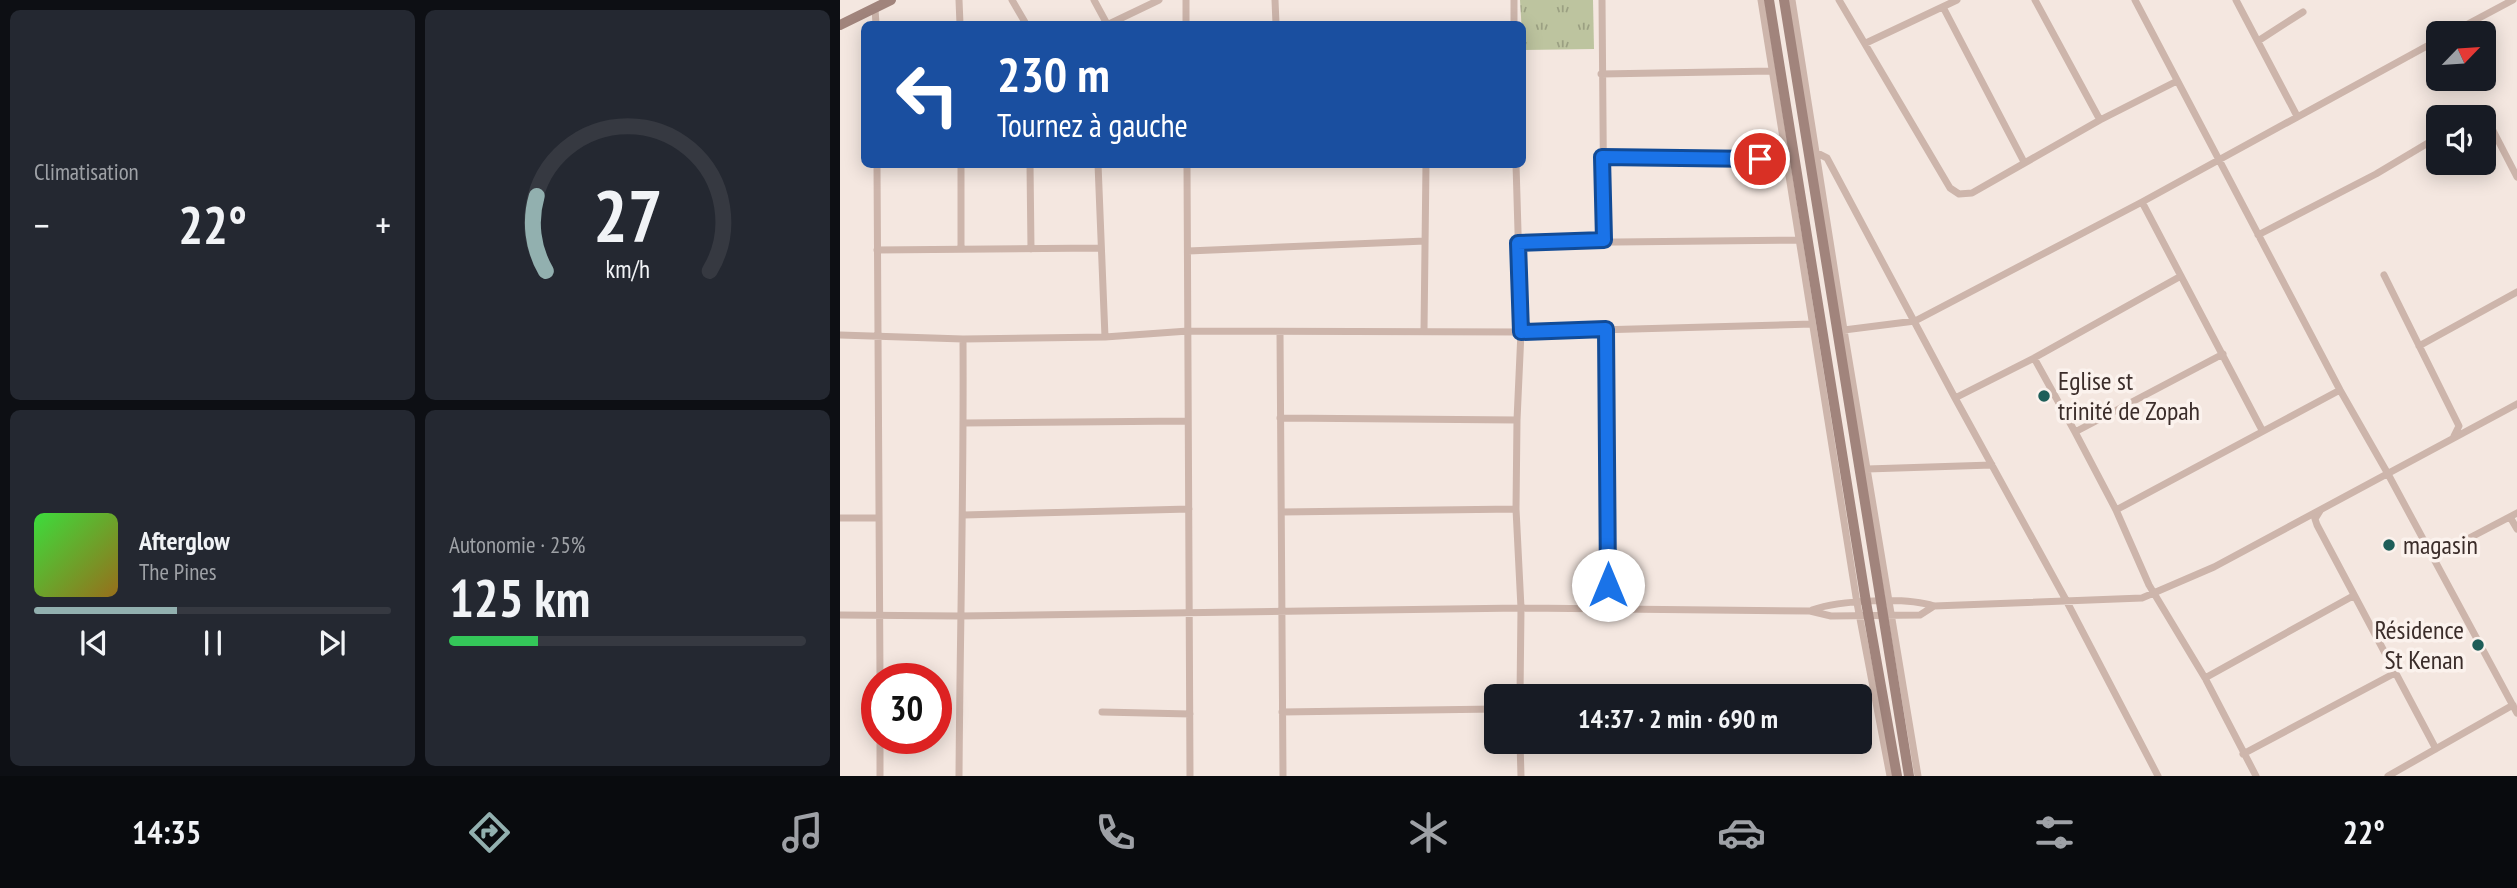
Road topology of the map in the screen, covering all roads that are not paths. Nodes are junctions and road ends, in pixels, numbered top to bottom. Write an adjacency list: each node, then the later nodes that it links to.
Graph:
1 (891, 0): 21 (main road)
2 (959, 0): 24 (street)
3 (1012, 0): 25 (street)
4 (1094, 0): 26 (street)
5 (1159, 0): 27 (street)
6 (1186, 0): 28 (street)
7 (1275, 0): 29 (street)
8 (1514, 0): 30 (street)
9 (1602, 0): 37 (street)
10 (1761, 0): 36 (street)
11 (1769, 0): 112 (main road)
12 (1784, 0): 113 (main road)
13 (1792, 0): 43 (street)
14 (1839, 0): 34 (street)
15 (1957, 0): 20 (street)
16 (2035, 0): 40 (street)
17 (2135, 0): 38 (street)
18 (2236, 0): 33 (street)
19 (2513, 0): 31 (street)
20 (1943, 7): 34 (street); 47 (street)
21 (875, 9): 23 (street); 32 (main road)
22 (2303, 12): 33 (street)
23 (876, 21)
24 (960, 21)
25 (1024, 21)
26 (1106, 21)
27 (1114, 21)
28 (1186, 21)
29 (1276, 21)
30 (1514, 21)
31 (2474, 21)
32 (840, 26)
33 (2258, 41): 39 (street)
34 (1866, 43): 47 (street)
35 (2426, 46): 39 (street)
36 (1773, 71): 37 (street); 45 (street)
37 (1601, 74): 44 (street)
38 (2177, 81): 40 (street); 46 (street)
39 (2297, 116): 46 (street)
40 (2100, 120): 47 (street)
41 (2496, 136): 55 (street)
42 (2426, 144): 57 (street)
43 (1817, 153): 70 (street); 73 (street)
44 (1602, 157): 45 (street); 58 (street)
45 (1787, 159): 59 (street)
46 (2220, 159): 56 (street); 57 (street)
47 (2024, 162)
48 (877, 168): 65 (street)
49 (961, 168): 62 (street)
50 (1030, 168): 64 (street)
51 (1098, 168): 63 (street)
52 (1187, 168): 66 (street)
53 (1426, 168): 60 (street)
54 (1516, 168): 61 (street)
55 (2517, 177)
56 (2142, 202): 68 (street); 70 (street)
57 (2258, 235): 85 (street)
58 (1604, 240): 59 (street); 61 (street)
59 (1800, 240): 71 (street)
60 (1425, 241): 66 (street); 75 (street)
61 (1518, 243): 77 (street)
62 (961, 248): 64 (street); 65 (street)
63 (1100, 248): 64 (street); 80 (street)
64 (1031, 249)
65 (877, 250): 79 (street)
66 (1188, 251): 74 (street)
67 (2384, 275): 82 (street)
68 (2181, 276): 83 (street); 84 (street)
69 (2517, 292): 82 (street)
70 (1915, 321): 73 (street); 86 (street)
71 (1812, 324): 72 (street); 112 (street)
72 (1606, 329): 77 (street); 116 (street)
73 (1844, 330): 96 (street)
74 (1188, 331): 76 (street); 80 (street); 90 (street)
75 (1424, 331): 76 (street); 77 (street)
76 (1280, 332): 88 (street)
77 (1521, 332): 89 (street)
78 (840, 334): 79 (street)
79 (878, 336): 81 (street); 106 (street)
80 (1105, 337): 81 (street)
81 (963, 339): 91 (street)
82 (2419, 346): 94 (street)
83 (2222, 354): 92 (street); 93 (street)
84 (2034, 358): 86 (street); 93 (street)
85 (2340, 390): 92 (street); 97 (street)
86 (1955, 398): 95 (street)
87 (2517, 404): 94 (street)
88 (1280, 418): 89 (street); 102 (street)
89 (1517, 420): 99 (street)
90 (1188, 421): 91 (street); 98 (street)
91 (964, 423): 103 (street)
92 (2262, 430): 100 (street)
93 (2075, 432): 100 (street)
94 (2452, 439): 97 (street)
95 (1992, 465): 96 (street); 111 (street)
96 (1867, 469): 113 (street)
97 (2388, 474): 101 (street); 108 (street)
98 (1189, 509): 103 (street); 119 (street)
99 (1517, 509): 102 (street); 115 (street)
100 (2116, 510): 109 (street)
101 (2320, 510): 109 (street); 110 (street)
102 (1282, 512): 117 (street)
103 (964, 515): 123 (street)
104 (2514, 515): 107 (street); 108 (street)
105 (840, 518): 106 (street)
106 (877, 518): 121 (street)
107 (2517, 529)
108 (2433, 557): 129 (street)
109 (2153, 591): 111 (street); 127 (street)
110 (2353, 596): 126 (street); 127 (street)
111 (2066, 600): 114 (street); 148 (street)
112 (1862, 602): 113 (street); 118 (street); 124 (main road)
113 (1884, 602): 114 (street); 122 (main road)
114 (1934, 606): 122 (street)
115 (1521, 608): 116 (street); 117 (street); 128 (street)
116 (1608, 609): 118 (street)
117 (1281, 611): 119 (street); 132 (street)
118 (1810, 611): 124 (street)
119 (1189, 614): 123 (street); 134 (street)
120 (840, 615): 121 (street)
121 (880, 615): 123 (street); 125 (street)
122 (1886, 615): 124 (street); 146 (main road); 147 (street)
123 (960, 616): 140 (street)
124 (1864, 616): 144 (street); 145 (main road)
125 (880, 663)
126 (2395, 673): 135 (street); 138 (street)
127 (2205, 678): 138 (street)
128 (1520, 684)
129 (2513, 705): 133 (street); 135 (street)
130 (1484, 709): 132 (street)
131 (1102, 712): 134 (street)
132 (1282, 712): 142 (street)
133 (2517, 713)
134 (1190, 715): 141 (street)
135 (2436, 749): 150 (street)
136 (880, 754): 139 (street)
137 (1520, 754): 143 (street)
138 (2244, 754): 149 (street)
139 (880, 776)
140 (959, 776)
141 (1190, 776)
142 (1283, 776)
143 (1521, 776)
144 (1889, 776)
145 (1897, 776)
146 (1909, 776)
147 (1918, 776)
148 (2158, 776)
149 (2256, 776)
150 (2388, 776)

